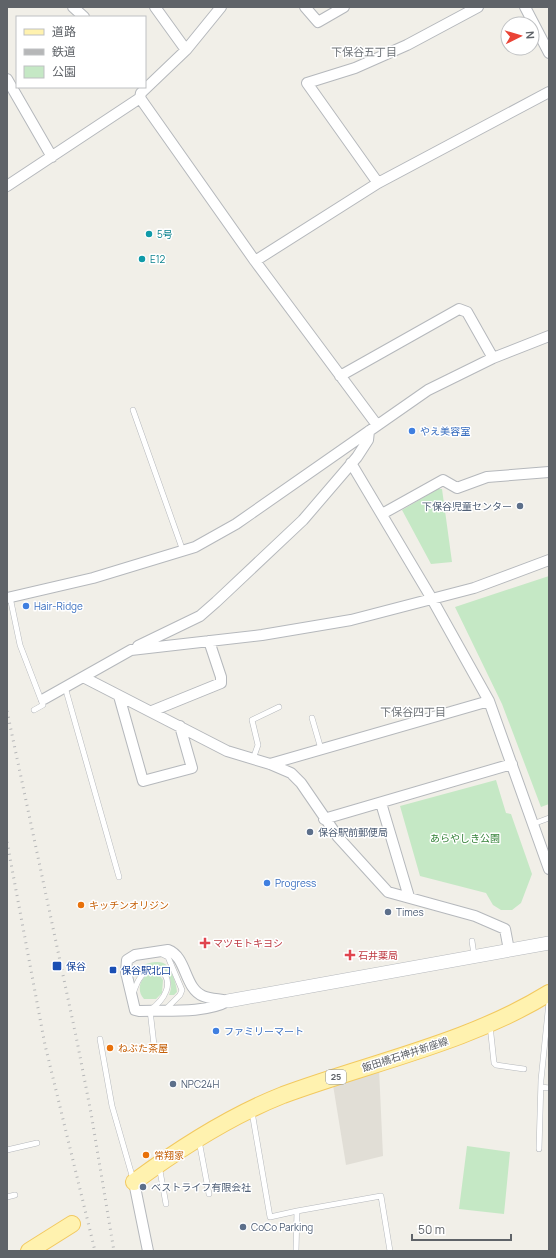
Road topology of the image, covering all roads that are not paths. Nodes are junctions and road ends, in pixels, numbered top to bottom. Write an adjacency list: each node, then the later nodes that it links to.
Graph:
1 (73, 7): 8 (street)
2 (155, 7): 9 (street)
3 (221, 7): 9 (street)
4 (306, 7): 5 (street)
5 (344, 7)
6 (478, 7): 16 (street)
7 (525, 7): 10 (street)
8 (83, 16)
9 (186, 50): 12 (street)
10 (549, 52)
11 (7, 79): 15 (street)
12 (146, 87)
13 (549, 92): 16 (street)
14 (139, 93): 15 (street); 18 (street)
15 (52, 157): 17 (street)
16 (378, 183): 18 (street)
17 (7, 186)
18 (255, 261): 21 (street)
19 (549, 336): 20 (street)
20 (493, 358): 21 (street); 23 (street)
21 (340, 376): 23 (street)
22 (133, 410): 27 (lane)
23 (373, 428): 24 (street); 27 (street)
24 (351, 463): 26 (street); 32 (street)
25 (549, 472): 26 (street)
26 (382, 514): 30 (street)
27 (183, 552): 29 (street)
28 (549, 560): 30 (street)
29 (8, 598): 36 (lane)
30 (432, 599): 31 (street); 37 (street)
31 (209, 641): 32 (street); 40 (street)
32 (131, 650): 33 (street)
33 (83, 677): 34 (street); 35 (street)
34 (65, 687): 36 (street); 52 (lane)
35 (119, 696): 40 (street); 42 (street)
36 (42, 699): 39 (lane)
37 (489, 701): 43 (street); 46 (street)
38 (279, 707): 44 (lane)
39 (34, 710)
40 (152, 711): 42 (street)
41 (312, 718): 43 (lane)
42 (180, 726): 44 (street)
43 (321, 749): 45 (street)
44 (253, 759): 45 (street)
45 (270, 764): 49 (street)
46 (512, 764): 47 (street); 50 (street)
47 (381, 802): 49 (street); 53 (street)
48 (549, 818): 50 (lane)
49 (324, 819): 53 (street)
50 (533, 824): 51 (street)
51 (549, 869)
52 (119, 877)
53 (409, 897): 56 (street)
54 (472, 940): 58 (lane)
55 (549, 943): 56 (street)
56 (509, 950): 58 (street)
57 (156, 951): 60 (street); 61 (street); 64 (lane)
58 (474, 956): 61 (street)
59 (549, 993): 65 (main road, 飯田橋石神井新座線 / 25)
60 (131, 999): 63 (street); 63 (lane)
61 (228, 1001): 64 (street)
62 (549, 1002): 69 (lane)
63 (150, 1010): 64 (street); 67 (lane)
64 (165, 1010)
65 (489, 1022): 68 (lane); 71 (main road, 飯田橋石神井新座線 / 25)
66 (100, 1039): 77 (lane)
67 (154, 1045)
68 (524, 1069)
69 (541, 1087): 70 (lane); 74 (lane)
70 (549, 1088)
71 (252, 1110): 72 (main road, 飯田橋石神井新座線 / 25); 82 (lane)
72 (195, 1140): 76 (main road, 飯田橋石神井新座線 / 25); 78 (lane)
73 (37, 1143): 75 (lane)
74 (539, 1149)
75 (7, 1150)
76 (156, 1166): 77 (main road, 飯田橋石神井新座線 / 25); 81 (lane)
77 (134, 1182): 85 (street)
78 (209, 1194)
79 (15, 1195): 80 (lane)
80 (7, 1197)
81 (166, 1204)
82 (297, 1211): 86 (lane); 87 (lane)
83 (72, 1224): 84 (main road)
84 (29, 1251)
85 (148, 1251)
86 (296, 1251)
87 (390, 1251)

